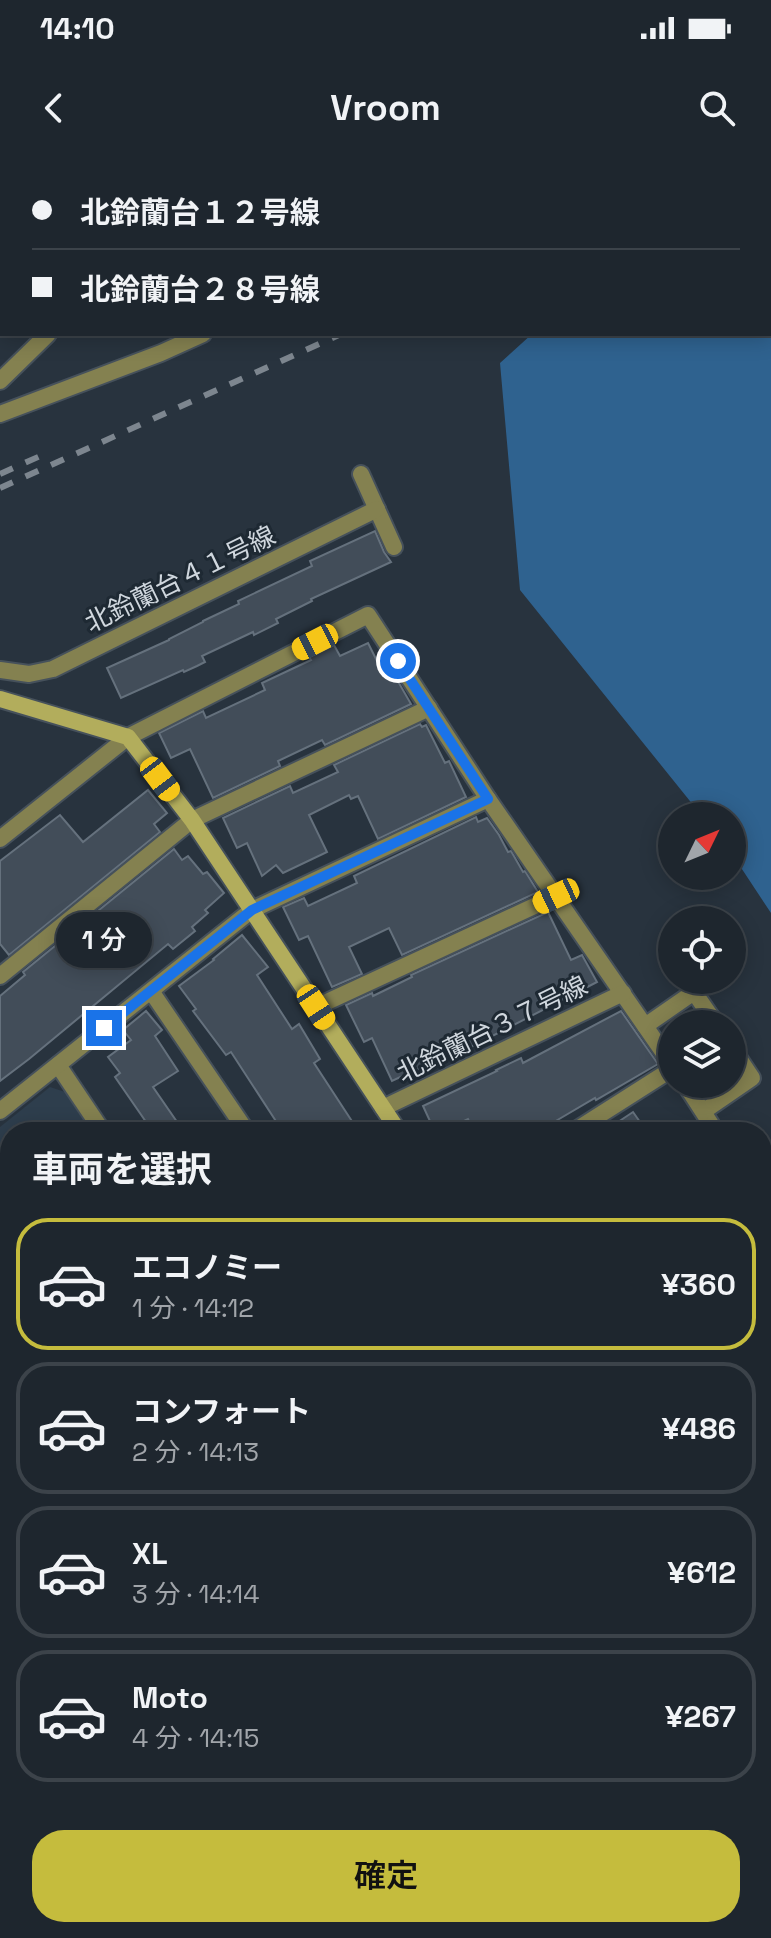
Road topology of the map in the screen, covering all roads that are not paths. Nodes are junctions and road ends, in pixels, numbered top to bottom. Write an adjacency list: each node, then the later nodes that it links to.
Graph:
1 (46, 336): 5 (street)
2 (177, 336): 4 (street)
3 (199, 336): 4 (street)
4 (161, 353): 6 (street)
5 (0, 381)
6 (0, 414)
7 (361, 474): 8 (street)
8 (377, 509): 9 (street); 10 (street, 北鈴蘭台４１号線)
9 (394, 547)
10 (0, 670)
11 (0, 699): 13 (street)
12 (429, 708): 13 (street); 14 (street); 15 (street)
13 (128, 737): 15 (street); 16 (street)
14 (488, 799): 17 (street); 18 (street)
15 (192, 820): 18 (street); 19 (street)
16 (1, 837)
17 (556, 896): 21 (street); 22 (street)
18 (252, 910): 20 (street); 22 (street)
19 (0, 976)
20 (151, 991): 28 (street); 36 (street)
21 (623, 993): 26 (street); 32 (street, 北鈴蘭台３７号線)
22 (316, 1007): 32 (street)
23 (668, 1010): 24 (street)
24 (706, 1010)
25 (658, 1017): 26 (street)
26 (645, 1026): 27 (street)
27 (658, 1046)
28 (58, 1065): 33 (street); 35 (street)
29 (658, 1076): 38 (street)
30 (695, 1098): 34 (street)
31 (723, 1098): 34 (street)
32 (383, 1108): 37 (street)
33 (0, 1111)
34 (704, 1111): 39 (street)
35 (96, 1122)
36 (240, 1122)
37 (392, 1122)
38 (588, 1122)
39 (710, 1122)

